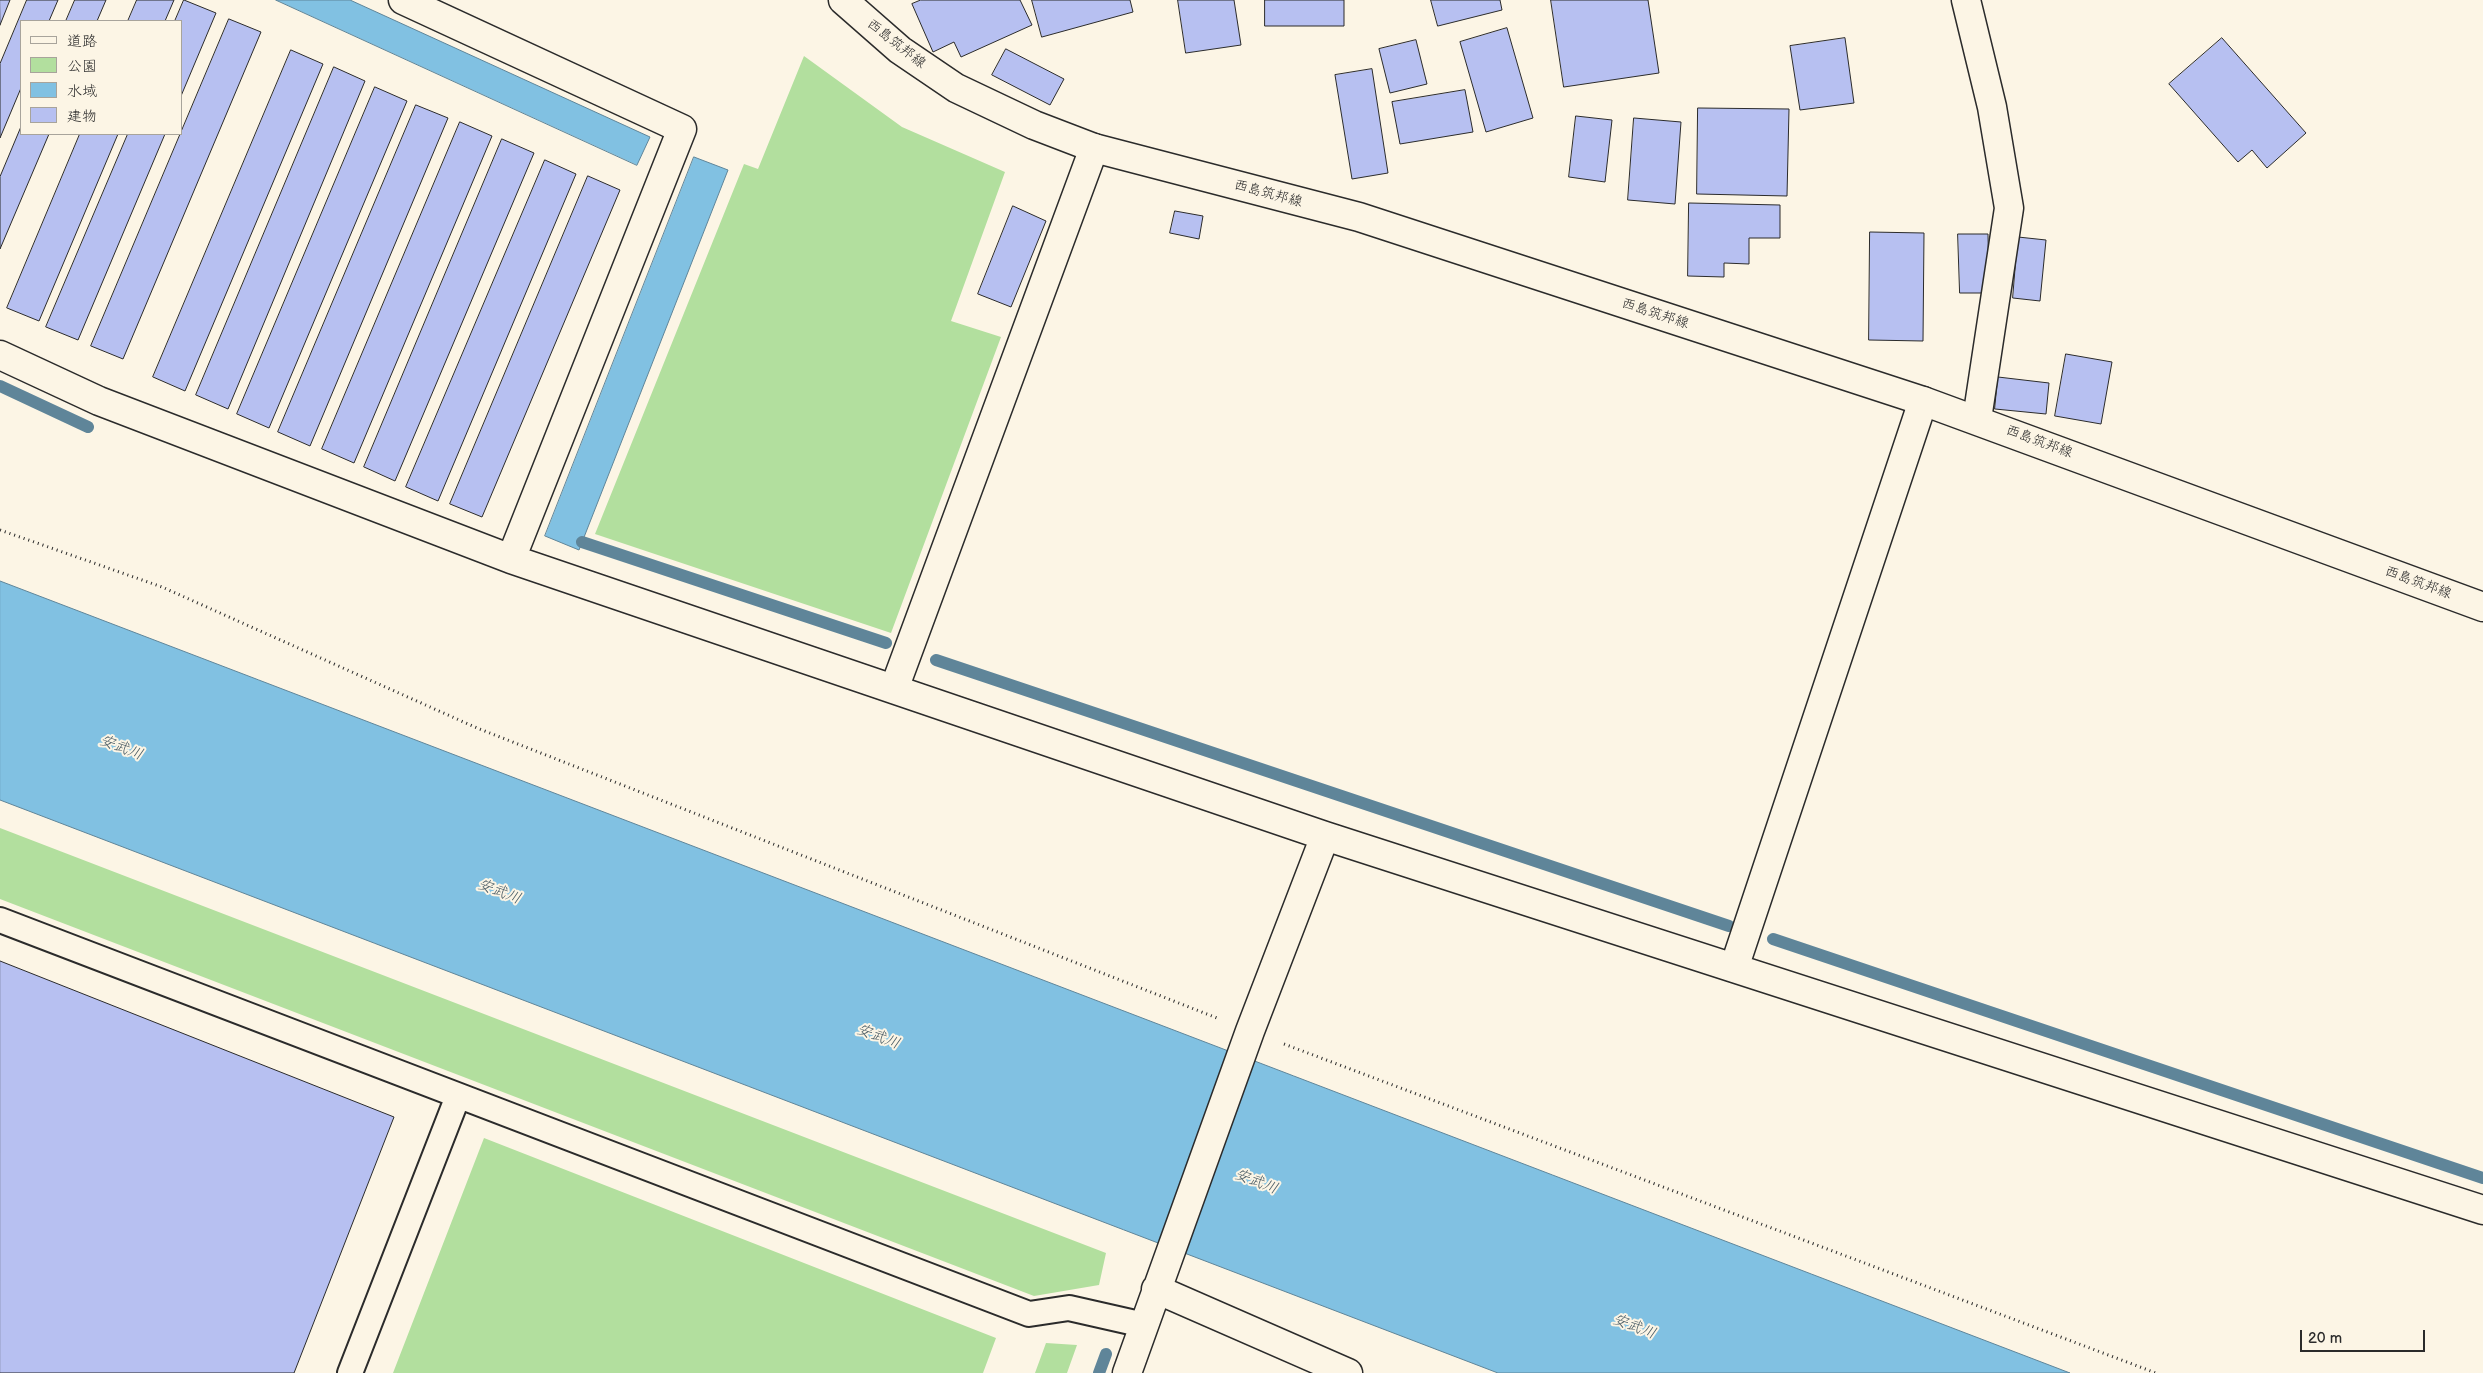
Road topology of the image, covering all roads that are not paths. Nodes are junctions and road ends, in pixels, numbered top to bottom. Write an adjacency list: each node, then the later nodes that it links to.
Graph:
1 (403, 0): 8 (street)
2 (843, 0): 4 (street, 西島筑邦線)
3 (1966, 0): 7 (street)
4 (1094, 148): 6 (street, 西島筑邦線); 10 (street)
5 (0, 355): 8 (street)
6 (1923, 401): 7 (street, 西島筑邦線); 13 (street)
7 (1977, 419): 9 (street, 西島筑邦線)
8 (511, 559): 10 (street)
9 (2483, 607)
10 (894, 689): 11 (street)
11 (1325, 836): 13 (street); 16 (street)
12 (0, 920): 14 (lane)
13 (1734, 968): 15 (street)
14 (458, 1096): 17 (lane); 18 (lane)
15 (2483, 1210)
16 (1160, 1278): 17 (street); 20 (street)
17 (1144, 1325): 19 (street)
18 (350, 1373)
19 (1126, 1373)
20 (1348, 1373)

